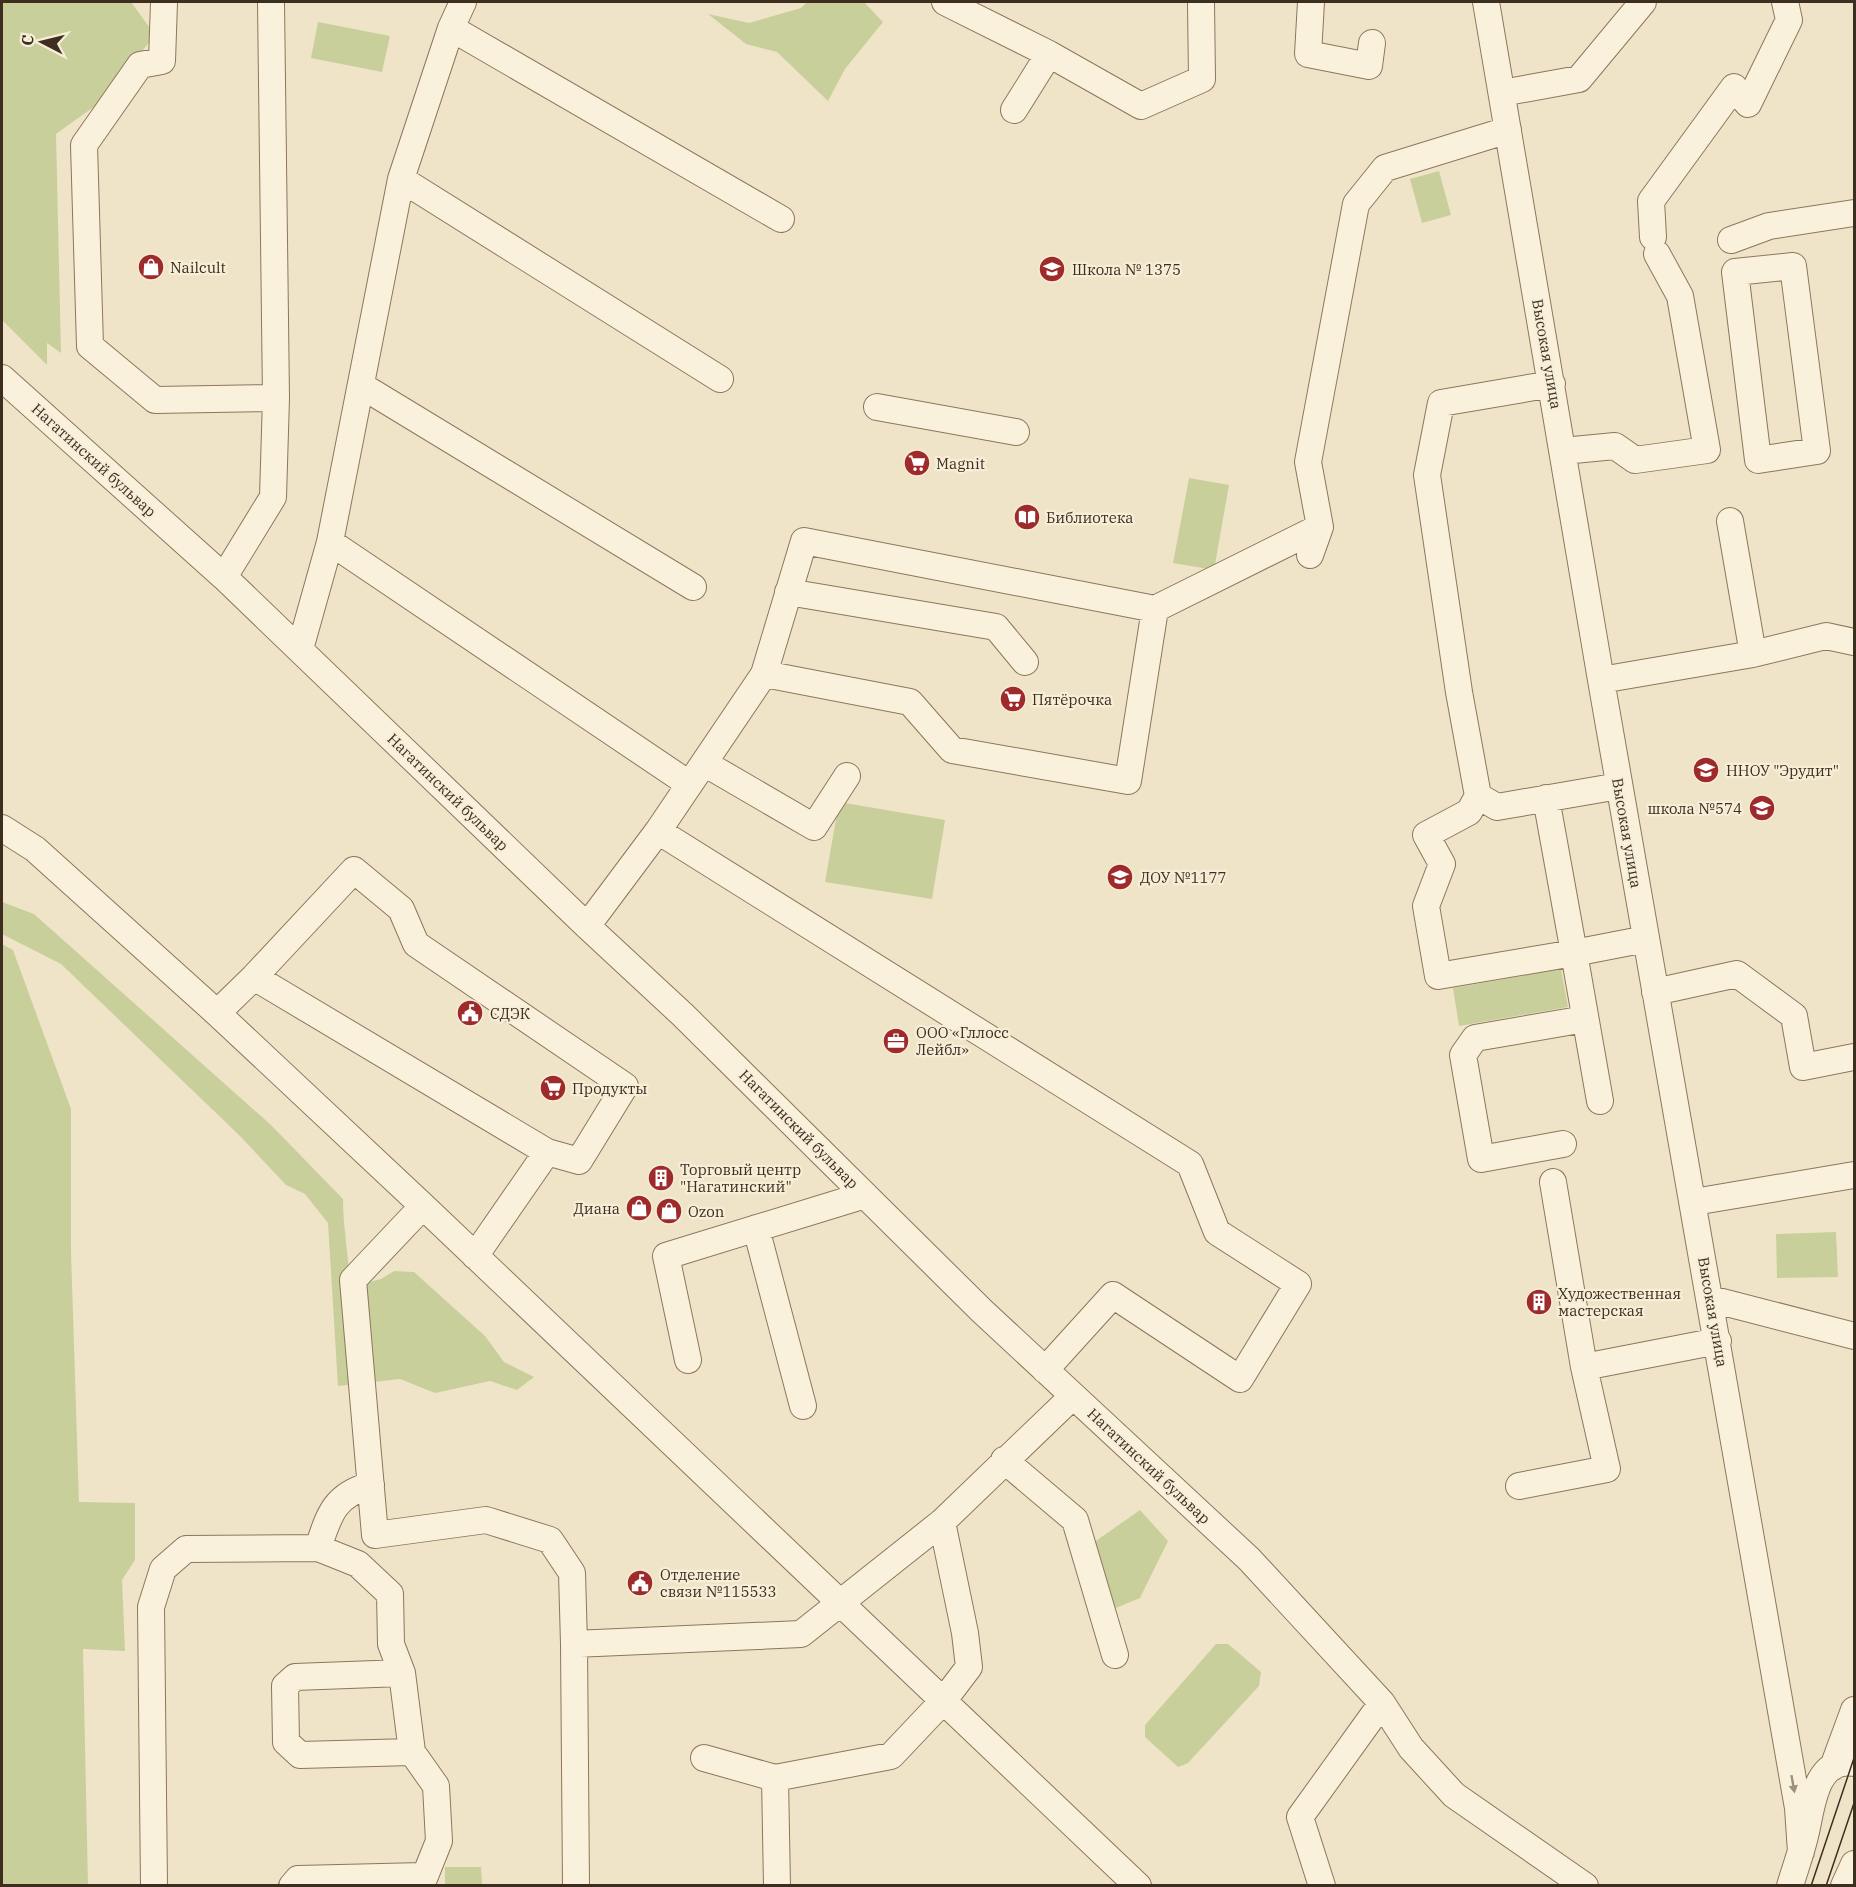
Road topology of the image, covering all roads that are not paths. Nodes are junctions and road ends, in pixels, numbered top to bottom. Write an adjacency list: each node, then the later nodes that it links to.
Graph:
1 (164, 2): 24 (street)
2 (271, 2): 24 (street)
3 (463, 2): 10 (street)
4 (945, 2): 12 (street)
5 (1201, 2): 12 (street)
6 (1311, 2): 11 (street)
7 (1486, 2): 13 (street, Высокая улица)
8 (1643, 2): 13 (street)
9 (1785, 2): 27 (street)
10 (451, 28): 16 (street); 18 (street)
11 (1372, 43)
12 (1049, 54): 14 (street)
13 (1502, 93): 15 (street, Высокая улица)
14 (1014, 110)
15 (1508, 130): 22 (street, Высокая улица); 29 (street)
16 (401, 179): 21 (street); 23 (street)
17 (1854, 213): 19 (street)
18 (781, 219)
19 (1756, 270): 19 (street)
20 (2, 378): 32 (street, Нагатинский бульвар)
21 (720, 379)
22 (1552, 384): 27 (street, Высокая улица); 46 (street)
23 (362, 386): 30 (street); 33 (street)
24 (276, 398): 32 (street)
25 (877, 407): 26 (street)
26 (1016, 432)
27 (1563, 451): 41 (street, Высокая улица)
28 (1730, 521): 38 (street)
29 (1320, 527): 31 (street); 35 (street)
30 (330, 542): 37 (street); 44 (street)
31 (1310, 555)
32 (224, 577): 37 (street, Нагатинский бульвар)
33 (693, 586)
34 (789, 592): 35 (street); 39 (street); 40 (street)
35 (1155, 609): 40 (street)
36 (1854, 642): 38 (street)
37 (300, 650): 50 (street, Нагатинский бульвар)
38 (1753, 654): 41 (street)
39 (1025, 662)
40 (764, 674): 42 (street)
41 (1601, 680): 45 (street, Высокая улица)
42 (704, 763): 43 (street); 44 (street)
43 (847, 776)
44 (689, 784): 49 (street)
45 (1619, 786): 47 (street); 51 (street, Высокая улица)
46 (1478, 796): 47 (street); 52 (street)
47 (1546, 798): 52 (street)
48 (2, 828): 55 (street)
49 (658, 831): 50 (street); 73 (street)
50 (586, 926): 63 (street, Нагатинский бульвар)
51 (1646, 939): 52 (street); 54 (street, Высокая улица)
52 (1574, 953): 56 (street)
53 (254, 977): 55 (street); 60 (street); 60 (street)
54 (1655, 992): 57 (street); 64 (street, Высокая улица)
55 (217, 1013): 65 (street)
56 (1585, 1019): 58 (street); 59 (street)
57 (1854, 1057)
58 (1600, 1101)
59 (1563, 1144)
60 (548, 1152): 67 (street)
61 (1854, 1175): 64 (street)
62 (1552, 1182): 72 (street)
63 (865, 1195): 66 (street); 73 (street, Нагатинский бульвар)
64 (1694, 1202): 68 (street, Высокая улица)
65 (423, 1206): 67 (street); 77 (street)
66 (756, 1228): 71 (street); 75 (street)
67 (475, 1256): 81 (street)
68 (1711, 1299): 69 (street); 70 (street, Высокая улица)
69 (1854, 1336)
70 (1718, 1341): 72 (street); 84 (street, Высокая улица)
71 (688, 1360)
72 (1584, 1367): 78 (street)
73 (1045, 1370): 74 (street, Нагатинский бульвар)
74 (1073, 1396): 76 (street); 87 (street, Нагатинский бульвар)
75 (803, 1406)
76 (1004, 1460): 79 (street); 83 (street)
77 (371, 1485): 80 (street); 82 (street)
78 (1519, 1486)
79 (942, 1522): 81 (street); 86 (street)
80 (318, 1548): 85 (street); 96 (street)
81 (841, 1601): 82 (street); 86 (street)
82 (574, 1644): 98 (street)
83 (1115, 1655)
84 (1771, 1665): 91 (street, Высокая улица); 93 (street, Высокая улица, one-way to 93)
85 (402, 1673): 89 (street); 89 (street)
86 (944, 1700): 92 (street); 100 (street)
87 (1382, 1703): 101 (street); 102 (street, Нагатинский бульвар)
88 (1854, 1710): 91 (street)
89 (412, 1752): 95 (street)
90 (704, 1758): 92 (street)
91 (1839, 1766): 93 (street)
92 (775, 1778): 99 (street)
93 (1801, 1852): 103 (street)
94 (1854, 1864): 104 (street)
95 (422, 1881): 97 (street)
96 (154, 1886)
97 (292, 1886)
98 (576, 1886)
99 (777, 1886)
100 (1138, 1886)
101 (1322, 1886)
102 (1585, 1886)
103 (1790, 1886)
104 (1844, 1886)

